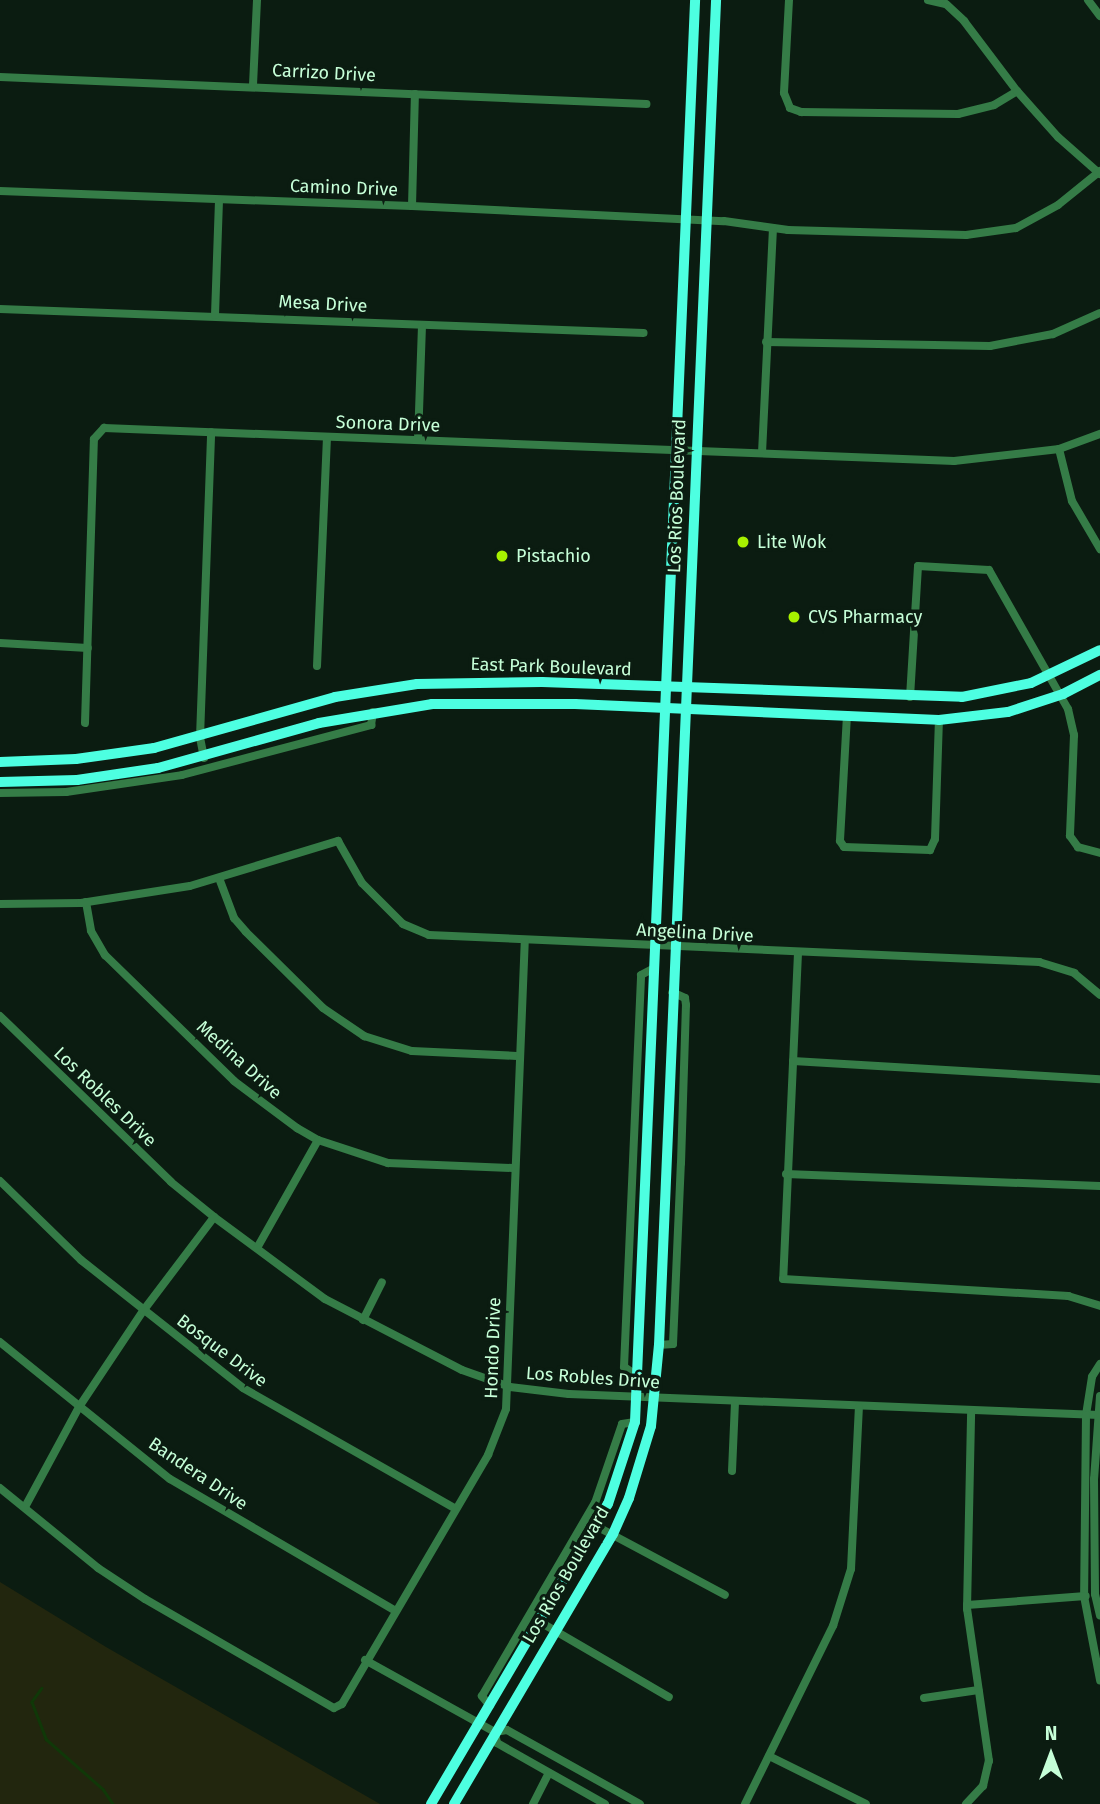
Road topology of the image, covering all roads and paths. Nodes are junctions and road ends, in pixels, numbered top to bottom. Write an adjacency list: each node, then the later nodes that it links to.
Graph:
1 (257, 0): 10 (street)
2 (695, 0): 18 (main road, Los Rios Boulevard)
3 (716, 0): 19 (main road, Los Rios Boulevard)
4 (789, 0): 11 (street)
5 (929, 0): 7 (street)
6 (1088, 0): 8 (street)
7 (947, 2): 11 (street)
8 (1100, 16)
9 (0, 76): 10 (street, Carrizo Drive)
10 (253, 85): 12 (street, Carrizo Drive)
11 (1017, 91): 14 (street)
12 (415, 94): 13 (street, Carrizo Drive); 17 (street)
13 (646, 104)
14 (1100, 172): 20 (street, Camino Drive)
15 (0, 191): 16 (street, Camino Drive)
16 (219, 200): 17 (street, Camino Drive); 23 (street)
17 (412, 206): 18 (street, Camino Drive)
18 (687, 219): 19 (street, Camino Drive); 32 (main road, Los Rios Boulevard)
19 (708, 220): 20 (street, Camino Drive); 33 (main road, Los Rios Boulevard)
20 (772, 228): 26 (street)
21 (0, 309): 23 (street, Mesa Drive)
22 (1100, 313): 26 (street)
23 (215, 315): 24 (street, Mesa Drive)
24 (422, 325): 25 (street, Mesa Drive); 30 (street)
25 (644, 333)
26 (766, 342): 34 (street)
27 (211, 432): 29 (street, Sonora Drive); 39 (street, Sonora Drive); 57 (street)
28 (1100, 434): 31 (street, Sonora Drive)
29 (327, 437): 30 (street, Sonora Drive); 41 (street)
30 (418, 440): 32 (street, Sonora Drive)
31 (1059, 449): 34 (street, Sonora Drive); 37 (street)
32 (677, 451): 33 (street, Sonora Drive); 35 (main road, Los Rios Boulevard)
33 (696, 451): 34 (street, Sonora Drive); 36 (main road, Los Rios Boulevard)
34 (762, 453)
35 (672, 549): 36 (main road); 45 (main road, Los Rios Boulevard)
36 (692, 550): 46 (main road, Los Rios Boulevard)
37 (1100, 550)
38 (0, 643): 39 (street)
39 (88, 648): 56 (street)
40 (1100, 650): 42 (main road, East Park Boulevard)
41 (317, 666)
42 (1051, 675): 47 (street); 49 (main road, East Park Boulevard); 49 (street)
43 (1100, 675): 47 (main road, East Park Boulevard)
44 (455, 681): 45 (main road, East Park Boulevard); 50 (main road); 57 (main road, East Park Boulevard)
45 (665, 688): 46 (main road, East Park Boulevard); 51 (main road, Los Rios Boulevard)
46 (687, 689): 48 (main road, East Park Boulevard); 52 (main road, Los Rios Boulevard)
47 (1063, 694): 55 (main road, East Park Boulevard); 64 (street)
48 (847, 696): 49 (main road, East Park Boulevard); 54 (main road)
49 (910, 698)
50 (457, 702): 51 (main road, East Park Boulevard); 53 (main road, East Park Boulevard)
51 (664, 708): 52 (main road, East Park Boulevard); 62 (main road, Los Rios Boulevard)
52 (686, 709): 54 (main road, East Park Boulevard); 63 (main road, Los Rios Boulevard)
53 (373, 712): 58 (main road, East Park Boulevard); 61 (street)
54 (847, 715): 55 (main road, East Park Boulevard); 55 (street)
55 (939, 720)
56 (85, 723)
57 (200, 737): 58 (street); 59 (main road, East Park Boulevard)
58 (204, 758): 60 (main road, East Park Boulevard)
59 (0, 762)
60 (0, 782)
61 (0, 793)
62 (660, 839): 63 (main road); 69 (main road, Los Rios Boulevard)
63 (679, 843): 70 (main road, Los Rios Boulevard)
64 (1100, 853)
65 (219, 878): 66 (street); 68 (street, Angelina Drive); 74 (street)
66 (86, 901): 67 (street); 77 (street, Medina Drive)
67 (0, 904)
68 (525, 941): 69 (street, Angelina Drive); 74 (street, Hondo Drive)
69 (655, 946): 70 (street, Angelina Drive); 92 (main road, Los Rios Boulevard)
70 (675, 947): 71 (street, Angelina Drive); 93 (main road, Los Rios Boulevard)
71 (798, 953): 72 (street, Angelina Drive); 75 (street)
72 (1100, 995)
73 (0, 1016): 82 (street, Los Robles Drive)
74 (517, 1056): 78 (street, Hondo Drive)
75 (793, 1060): 76 (street); 79 (street)
76 (1100, 1079)
77 (318, 1140): 78 (street, Medina Drive); 83 (street)
78 (513, 1168): 90 (street, Hondo Drive)
79 (786, 1174): 81 (street); 85 (street)
80 (0, 1181): 86 (street, Bosque Drive)
81 (1100, 1185)
82 (214, 1217): 83 (street, Los Robles Drive); 86 (street)
83 (257, 1248): 87 (street, Los Robles Drive)
84 (382, 1282): 87 (street)
85 (1100, 1306)
86 (143, 1311): 95 (street); 104 (street, Bosque Drive)
87 (363, 1320): 90 (street, Los Robles Drive)
88 (0, 1342): 95 (street, Bandera Drive)
89 (1100, 1364): 98 (street)
90 (510, 1387): 92 (street, Los Robles Drive); 104 (street, Hondo Drive)
91 (1100, 1396): 99 (street)
92 (637, 1398): 93 (street, Los Robles Drive); 100 (main road, Los Rios Boulevard)
93 (654, 1398): 94 (street, Los Robles Drive); 106 (main road, Los Rios Boulevard)
94 (735, 1402): 96 (street, Los Robles Drive); 101 (street)
95 (79, 1407): 103 (street); 111 (street, Bandera Drive)
96 (859, 1407): 97 (street, Los Robles Drive); 123 (street)
97 (971, 1410): 98 (street, Los Robles Drive); 110 (street)
98 (1086, 1415): 99 (street, Los Robles Drive); 109 (street)
99 (1099, 1415): 107 (street)
100 (635, 1422): 105 (main road, Los Rios Boulevard); 120 (street, Los Rios Boulevard)
101 (732, 1471)
102 (0, 1488): 103 (street)
103 (25, 1507): 115 (street, Hondo Drive)
104 (454, 1508): 111 (street, Hondo Drive)
105 (596, 1527): 106 (street); 113 (main road, Los Rios Boulevard)
106 (613, 1534): 108 (street); 114 (main road, Los Rios Boulevard)
107 (1095, 1594): 109 (street); 112 (street)
108 (725, 1595)
109 (1084, 1596): 110 (street); 116 (street)
110 (967, 1605): 117 (street)
111 (394, 1610): 115 (street, Hondo Drive)
112 (1100, 1615)
113 (540, 1622): 114 (street); 120 (main road, Los Rios Boulevard)
114 (555, 1631): 118 (street); 122 (main road, Los Rios Boulevard)
115 (365, 1660): 121 (street)
116 (1100, 1680)
117 (978, 1690): 119 (street); 132 (street)
118 (669, 1698)
119 (924, 1698)
120 (490, 1706): 121 (main road, Los Rios Boulevard)
121 (479, 1724): 122 (street); 125 (main road, Los Rios Boulevard)
122 (495, 1732): 124 (street); 126 (main road, Los Rios Boulevard); 129 (street)
123 (769, 1756): 130 (street); 131 (street)
124 (549, 1773): 127 (street); 128 (street)
125 (431, 1804)
126 (454, 1804)
127 (533, 1804)
128 (605, 1804)
129 (640, 1804)
130 (745, 1804)
131 (866, 1804)
132 (966, 1804)

